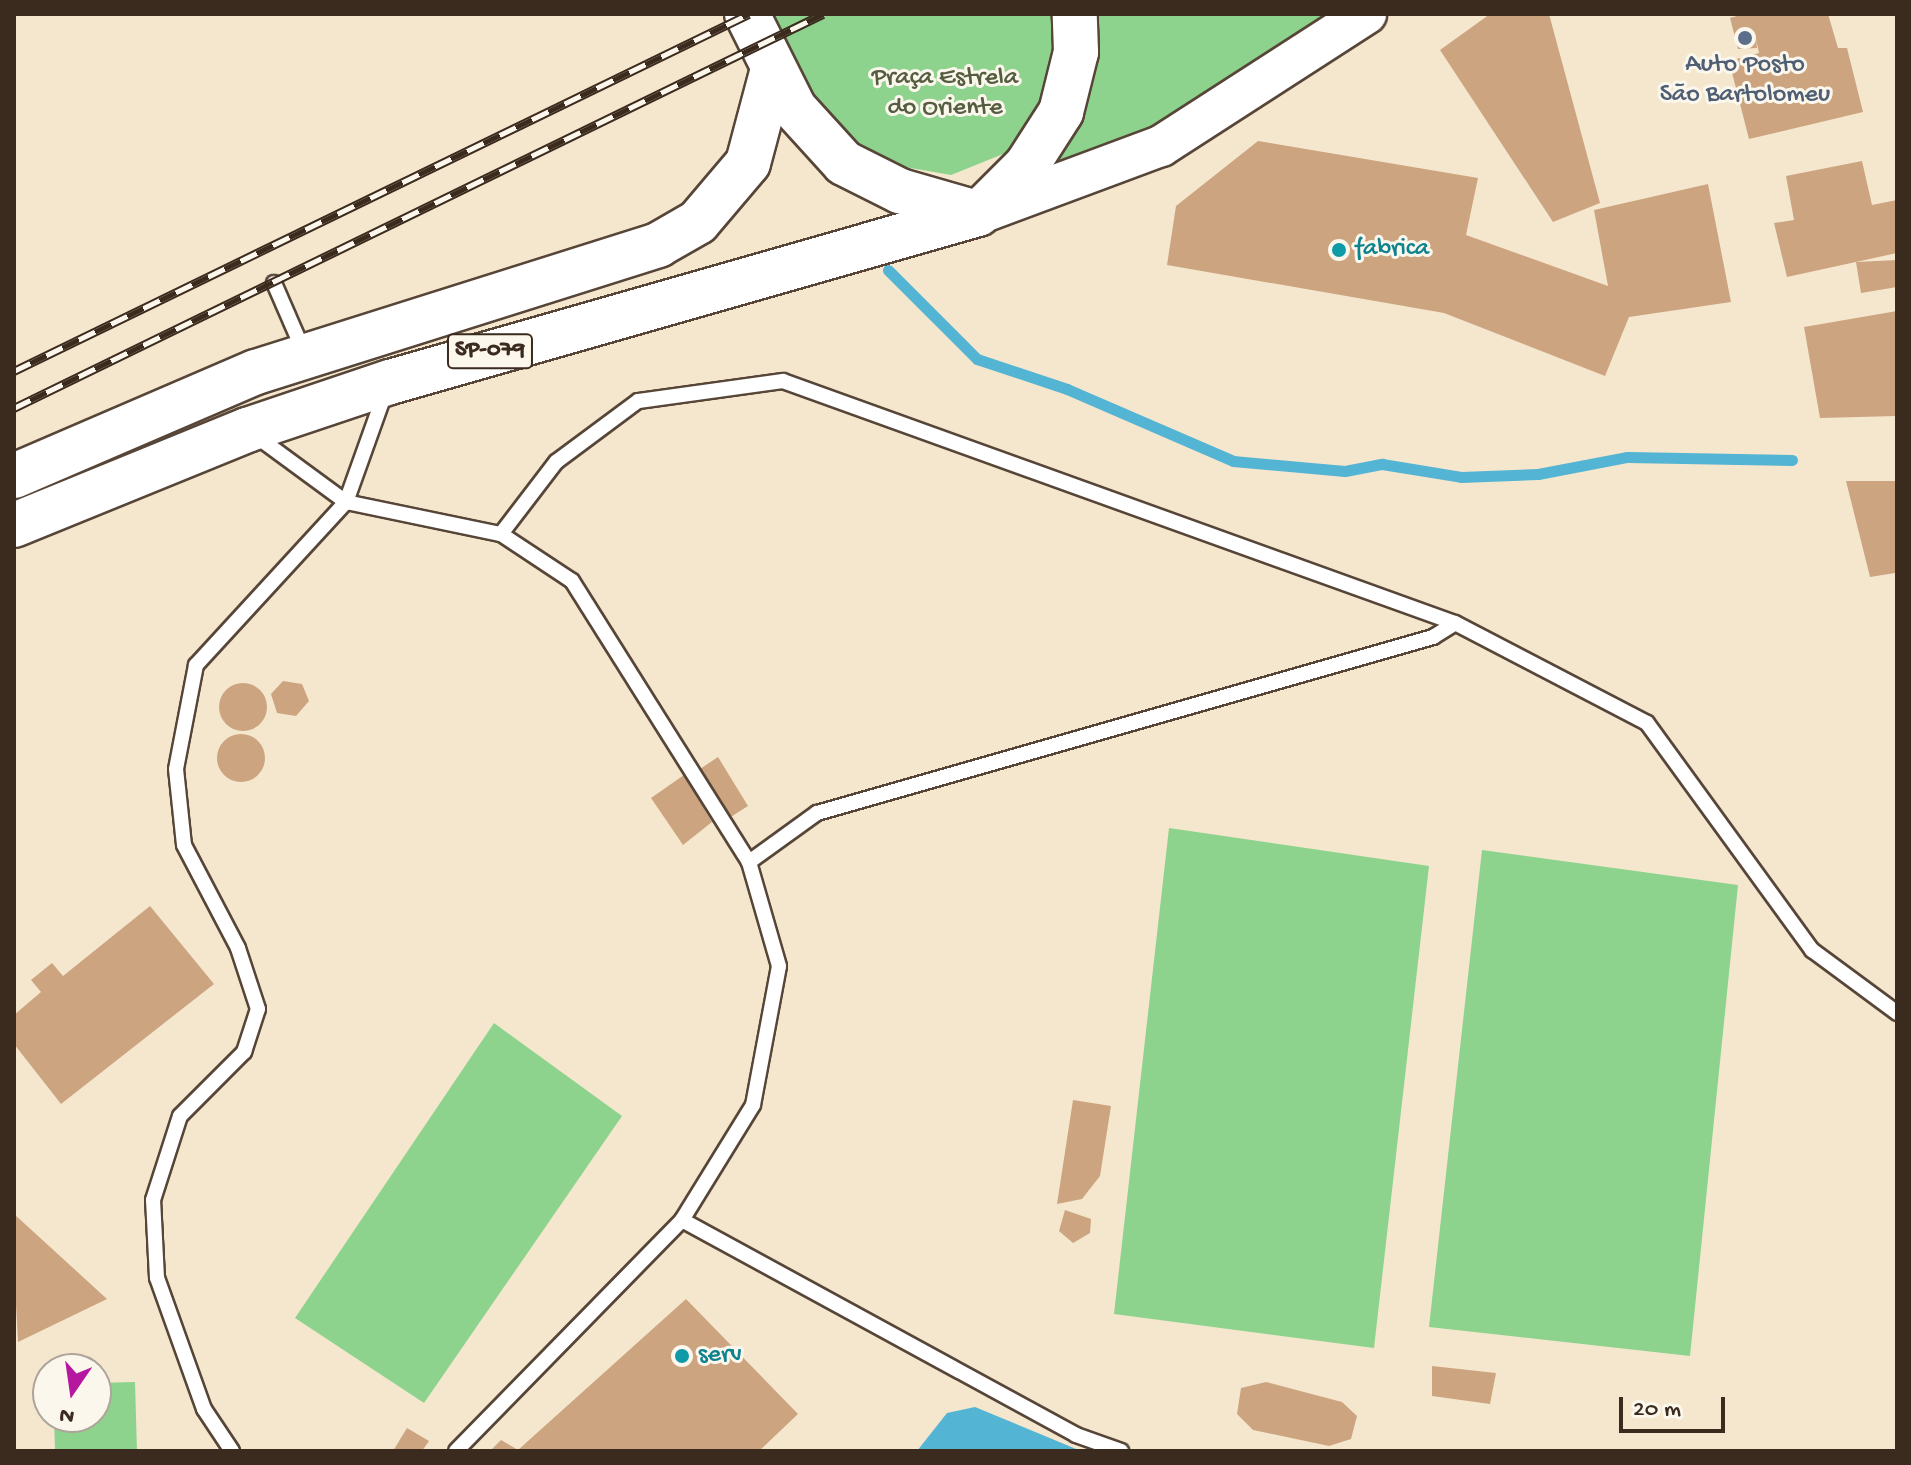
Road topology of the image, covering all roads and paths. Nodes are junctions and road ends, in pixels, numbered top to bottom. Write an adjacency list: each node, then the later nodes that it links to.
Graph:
1 (747, 14): 4 (main road)
2 (1075, 14): 5 (main road, SP-079)
3 (1366, 14): 5 (main road)
4 (773, 69): 5 (main road); 7 (main road, SP-079)
5 (978, 214): 8 (main road, SP-079)
6 (274, 283): 7 (lane)
7 (306, 356): 10 (main road, SP-079)
8 (390, 382): 9 (main road, SP-079); 11 (lane)
9 (247, 430): 11 (lane); 12 (main road, SP-079)
10 (14, 476)
11 (346, 502): 13 (lane); 18 (lane)
12 (14, 525)
13 (501, 534): 14 (lane); 15 (lane)
14 (1455, 623): 15 (lane); 16 (lane)
15 (749, 862): 17 (lane)
16 (1897, 1013)
17 (682, 1220): 19 (lane); 20 (lane)
18 (232, 1451)
19 (456, 1451)
20 (1121, 1451)

